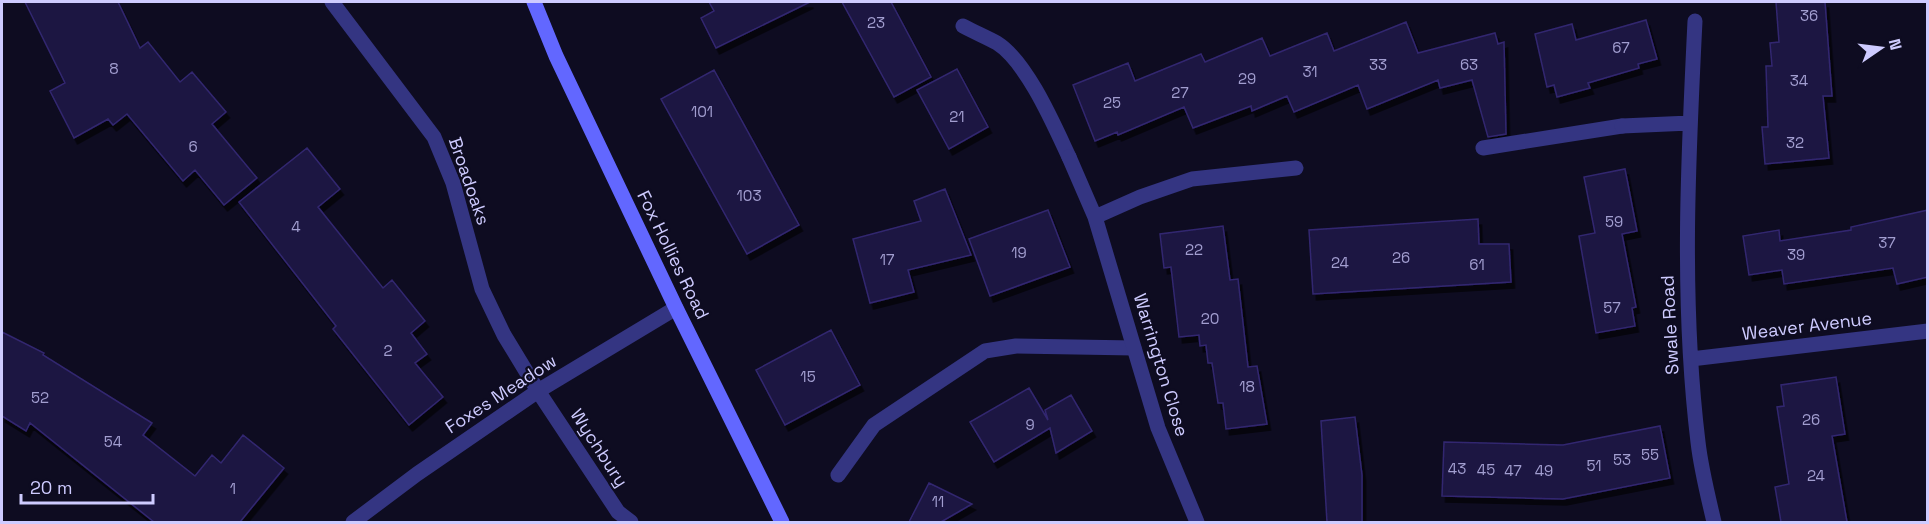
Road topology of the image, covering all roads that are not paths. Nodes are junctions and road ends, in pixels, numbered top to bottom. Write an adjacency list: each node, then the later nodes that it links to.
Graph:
1 (332, 2): 13 (street, Broadoaks)
2 (534, 2): 9 (street, Fox Hollies Road)
3 (1695, 21): 5 (street, Swale Road)
4 (963, 26): 8 (street, Warrington Close)
5 (1690, 123): 6 (street); 12 (street, Swale Road)
6 (1483, 148)
7 (1296, 168): 8 (street)
8 (1095, 217): 11 (street, Warrington Close)
9 (676, 308): 13 (street, Foxes Meadow); 17 (street, Fox Hollies Road)
10 (1928, 331): 12 (street, Weaver Avenue)
11 (1134, 348): 14 (street); 18 (street, Warrington Close)
12 (1691, 359): 19 (street, Swale Road)
13 (538, 391): 15 (street, Foxes Meadow); 16 (street, Wychbury)
14 (838, 475)
15 (353, 522)
16 (631, 522)
17 (782, 522)
18 (1197, 522)
19 (1711, 522)

